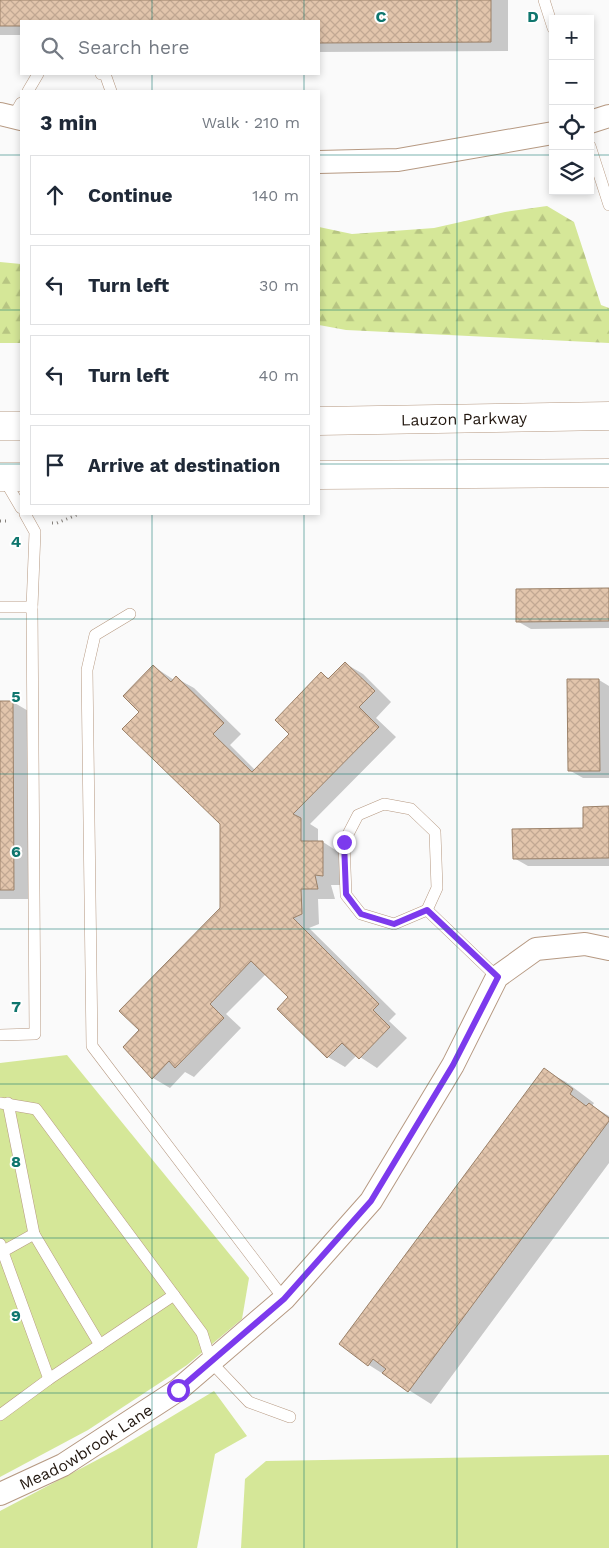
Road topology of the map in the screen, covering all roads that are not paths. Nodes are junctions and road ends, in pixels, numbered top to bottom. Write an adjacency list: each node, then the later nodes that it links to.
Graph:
1 (544, 0): 2 (lane)
2 (549, 16)
3 (37, 75): 5 (lane)
4 (105, 75): 6 (lane)
5 (29, 90)
6 (111, 90)
7 (609, 116): 8 (street)
8 (594, 121)
9 (549, 134): 11 (street)
10 (591, 150): 12 (lane)
11 (320, 162)
12 (609, 205)
13 (609, 416): 14 (main road, Lauzon Parkway)
14 (320, 421)
15 (0, 426): 16 (main road)
16 (20, 426)
17 (609, 473): 18 (main road)
18 (320, 475)
19 (8, 477): 20 (lane)
20 (20, 506)
21 (26, 515): 23 (lane)
22 (0, 607): 23 (lane)
23 (32, 607): 28 (lane)
24 (130, 614): 33 (lane)
25 (427, 910): 25 (lane); 27 (lane)
26 (609, 949): 27 (street, Meadowbrook Lane)
27 (498, 977): 33 (street, Meadowbrook Lane)
28 (0, 1036)
29 (4, 1103): 30 (lane); 32 (lane)
30 (34, 1234): 31 (lane); 34 (lane)
31 (1, 1250): 36 (lane)
32 (174, 1295): 34 (lane); 35 (lane)
33 (284, 1299): 35 (street, Meadowbrook Lane)
34 (100, 1345): 36 (lane)
35 (211, 1362): 38 (lane); 39 (street, Meadowbrook Lane)
36 (49, 1379): 37 (lane)
37 (0, 1415)
38 (290, 1417)
39 (0, 1494)

